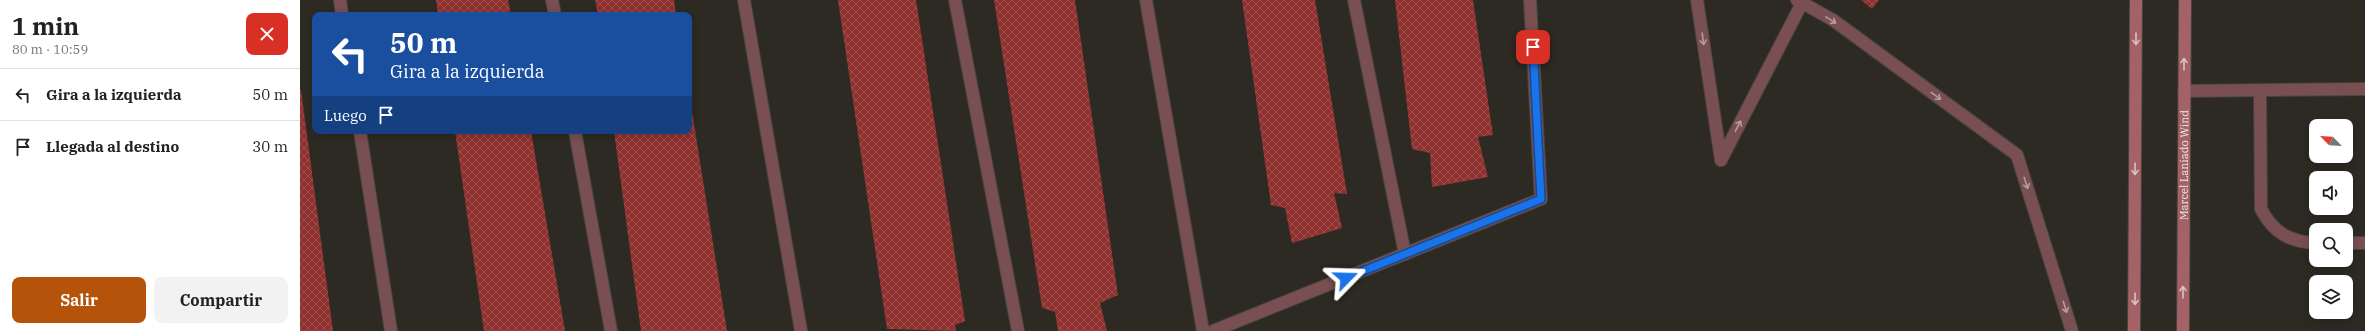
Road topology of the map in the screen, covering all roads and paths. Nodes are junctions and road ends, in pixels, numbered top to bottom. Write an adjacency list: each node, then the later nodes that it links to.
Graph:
1 (340, 0): 12 (lane)
2 (552, 0): 13 (lane)
3 (744, 0): 25 (lane)
4 (955, 0): 26 (lane)
5 (1146, 0): 27 (lane)
6 (1354, 0): 22 (lane)
7 (1530, 0): 22 (lane)
8 (1697, 0): 11 (lane, one-way to 11)
9 (2136, 0): 30 (main road, one-way to 30)
10 (2185, 0): 15 (main road, Marcel Laniado Wind, one-way to 10)
11 (1800, 1): 29 (lane, one-way to 29)
12 (342, 12)
13 (554, 12)
14 (2365, 89): 16 (lane)
15 (2184, 91): 16 (lane); 31 (main road, Marcel Laniado Wind, one-way to 15)
16 (2260, 91): 19 (lane)
17 (360, 134): 23 (lane)
18 (576, 134): 24 (lane)
19 (2309, 242)
20 (2353, 243): 21 (lane)
21 (2365, 243)
22 (1405, 254): 28 (lane)
23 (391, 331)
24 (611, 331)
25 (801, 331)
26 (1018, 331)
27 (1203, 331)
28 (1213, 331)
29 (2072, 331)
30 (2134, 331)
31 (2183, 331)

